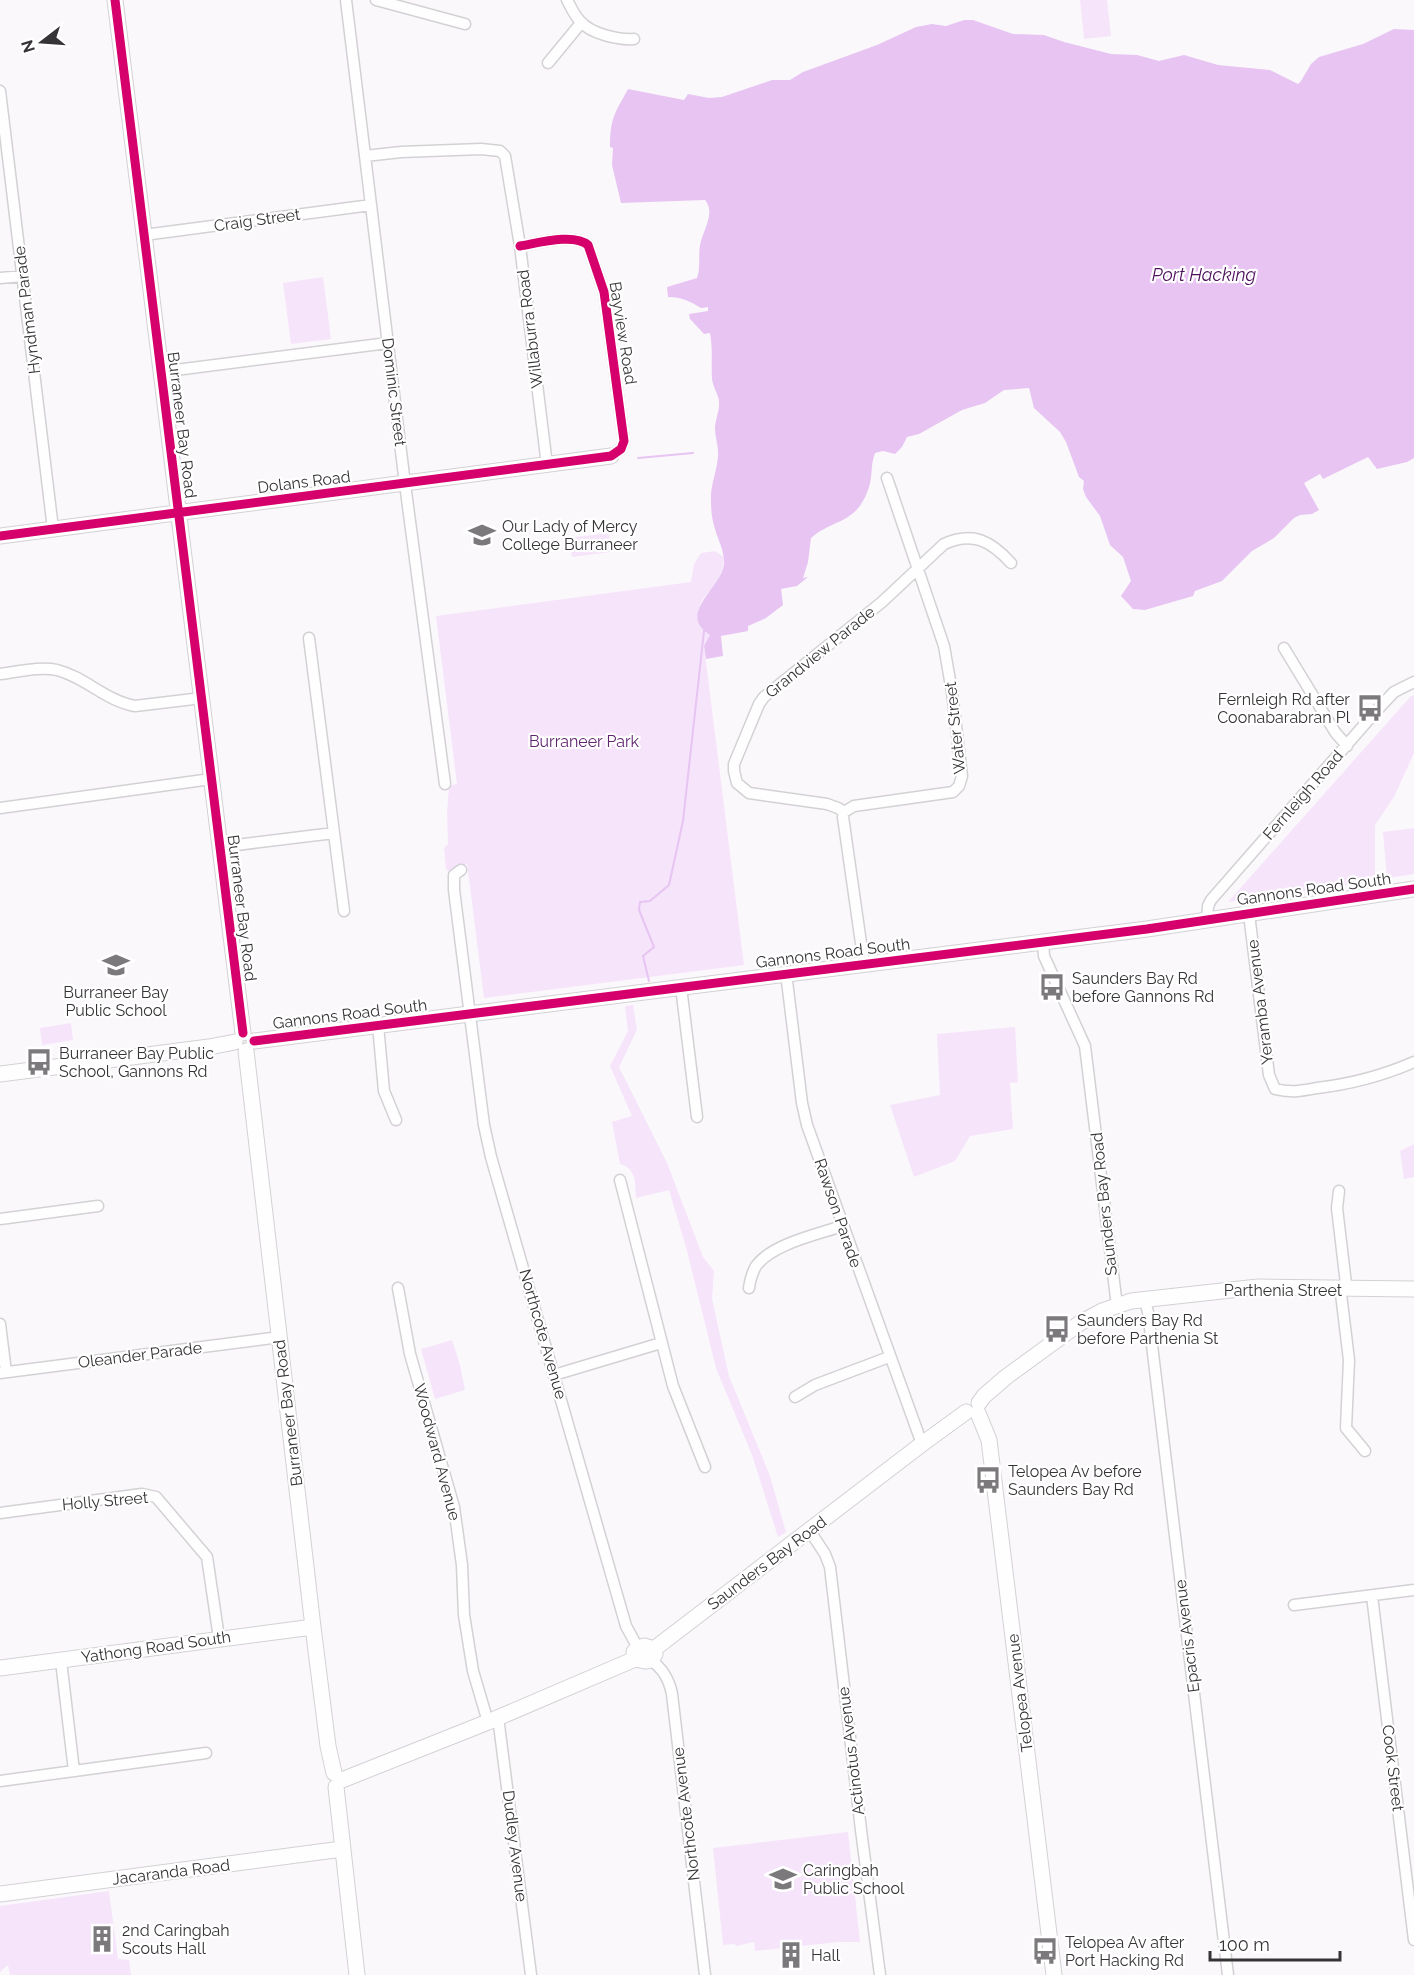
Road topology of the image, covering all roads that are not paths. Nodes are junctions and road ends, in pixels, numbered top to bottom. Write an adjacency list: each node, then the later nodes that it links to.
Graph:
1 (115, 0): 13 (street, Burraneer Bay Road)
2 (346, 0): 11 (street, Dominic Street)
3 (376, 0): 6 (street)
4 (567, 0): 5 (street)
5 (581, 23): 7 (street); 8 (street)
6 (465, 24)
7 (634, 39)
8 (548, 63)
9 (0, 92): 10 (street, Hyndman Parade)
10 (3, 135): 15 (street, Hyndman Parade)
11 (365, 156): 12 (street, Dominic Street); 14 (street, Willaburra Road)
12 (371, 205): 13 (street, Craig Street); 17 (street, Dominic Street)
13 (144, 235): 18 (street, Burraneer Bay Road)
14 (520, 246): 19 (street, Bayview Road); 20 (street, Willaburra Road)
15 (23, 276): 16 (street); 24 (street, Hyndman Parade)
16 (0, 278)
17 (388, 343): 18 (street); 22 (street, Dominic Street)
18 (160, 372): 23 (street, Burraneer Bay Road)
19 (611, 456): 20 (street, Dolans Road)
20 (547, 465): 22 (street, Dolans Road)
21 (887, 478): 27 (street, Water Street)
22 (405, 484): 23 (street, Dolans Road); 35 (street, Dominic Street)
23 (178, 513): 24 (street, Dolans Road); 32 (street, Burraneer Bay Road)
24 (53, 529): 25 (street, Dolans Road)
25 (0, 536)
26 (1011, 563): 27 (street, Grandview Parade)
27 (917, 570): 37 (street, Water Street); 37 (street, Grandview Parade)
28 (309, 638): 38 (street)
29 (1284, 648): 33 (street)
30 (0, 674): 32 (street)
31 (1414, 682): 33 (street, Fernleigh Road)
32 (201, 698): 34 (street, Burraneer Bay Road)
33 (1347, 746): 44 (street, Fernleigh Road)
34 (211, 779): 36 (street); 39 (street, Burraneer Bay Road)
35 (444, 784)
36 (0, 808)
37 (844, 812): 46 (street)
38 (334, 833): 39 (street); 42 (street)
39 (220, 848): 51 (street, Burraneer Bay Road)
40 (454, 873): 49 (street)
41 (1414, 889): 43 (street, Gannons Road South)
42 (344, 911)
43 (1249, 914): 44 (street, Gannons Road South); 52 (street, Yeramba Avenue)
44 (1207, 920): 45 (street, Gannons Road South)
45 (1043, 941): 46 (street, Gannons Road South); 66 (street, Saunders Bay Road)
46 (864, 964): 47 (street, Gannons Road South)
47 (786, 973): 48 (street, Gannons Road South); 60 (street, Rawson Parade)
48 (681, 987): 49 (street, Gannons Road South); 54 (street)
49 (469, 1015): 50 (street, Gannons Road South); 72 (street, Northcote Avenue)
50 (378, 1025): 51 (street, Gannons Road South); 55 (street)
51 (245, 1042): 53 (street, Gannons Road South); 68 (street, Burraneer Bay Road)
52 (1414, 1062)
53 (0, 1074)
54 (697, 1117)
55 (396, 1120)
56 (620, 1180): 69 (street)
57 (1339, 1191): 64 (street)
58 (98, 1206): 59 (street)
59 (0, 1219)
60 (842, 1226): 62 (street); 70 (street, Rawson Parade)
61 (398, 1288): 89 (street, Woodward Avenue)
62 (749, 1288)
63 (1414, 1289): 64 (street, Parthenia Street)
64 (1344, 1290): 65 (street, Parthenia Street); 76 (street)
65 (1144, 1298): 66 (street, Parthenia Street); 102 (street, Epacris Avenue)
66 (1117, 1306): 74 (street, Saunders Bay Road)
67 (0, 1324): 71 (street)
68 (280, 1337): 71 (street, Oleander Parade); 83 (street, Burraneer Bay Road)
69 (661, 1343): 72 (street); 77 (street)
70 (889, 1357): 73 (street); 75 (street, Rawson Parade)
71 (3, 1372)
72 (555, 1375): 85 (street, Northcote Avenue)
73 (795, 1397)
74 (974, 1409): 75 (street, Saunders Bay Road); 101 (street, Telopea Avenue)
75 (922, 1444): 79 (street, Saunders Bay Road)
76 (1365, 1451)
77 (705, 1467)
78 (0, 1513): 84 (street, Holly Street)
79 (810, 1531): 86 (street, Saunders Bay Road); 100 (street, Actinotus Avenue)
80 (1414, 1590): 81 (street)
81 (1372, 1596): 82 (street); 96 (street, Cook Street)
82 (1294, 1605)
83 (313, 1627): 84 (street, Yathong Road South); 92 (street, Burraneer Bay Road)
84 (219, 1638): 87 (street, Yathong Road South)
85 (637, 1654): 86 (street); 89 (street)
86 (652, 1655): 99 (street, Northcote Avenue)
87 (61, 1660): 88 (street, Yathong Road South); 91 (street)
88 (0, 1668)
89 (493, 1719): 92 (street); 98 (street, Dudley Avenue)
90 (207, 1752): 91 (street)
91 (74, 1771): 93 (street)
92 (338, 1780): 94 (street, Burraneer Bay Road)
93 (0, 1781)
94 (342, 1849): 95 (street, Jacaranda Road); 97 (street, Burraneer Bay Road)
95 (0, 1894)
96 (1414, 1940)
97 (357, 1975)
98 (531, 1975)
99 (705, 1975)
100 (880, 1975)
101 (1054, 1975)
102 (1228, 1975)

